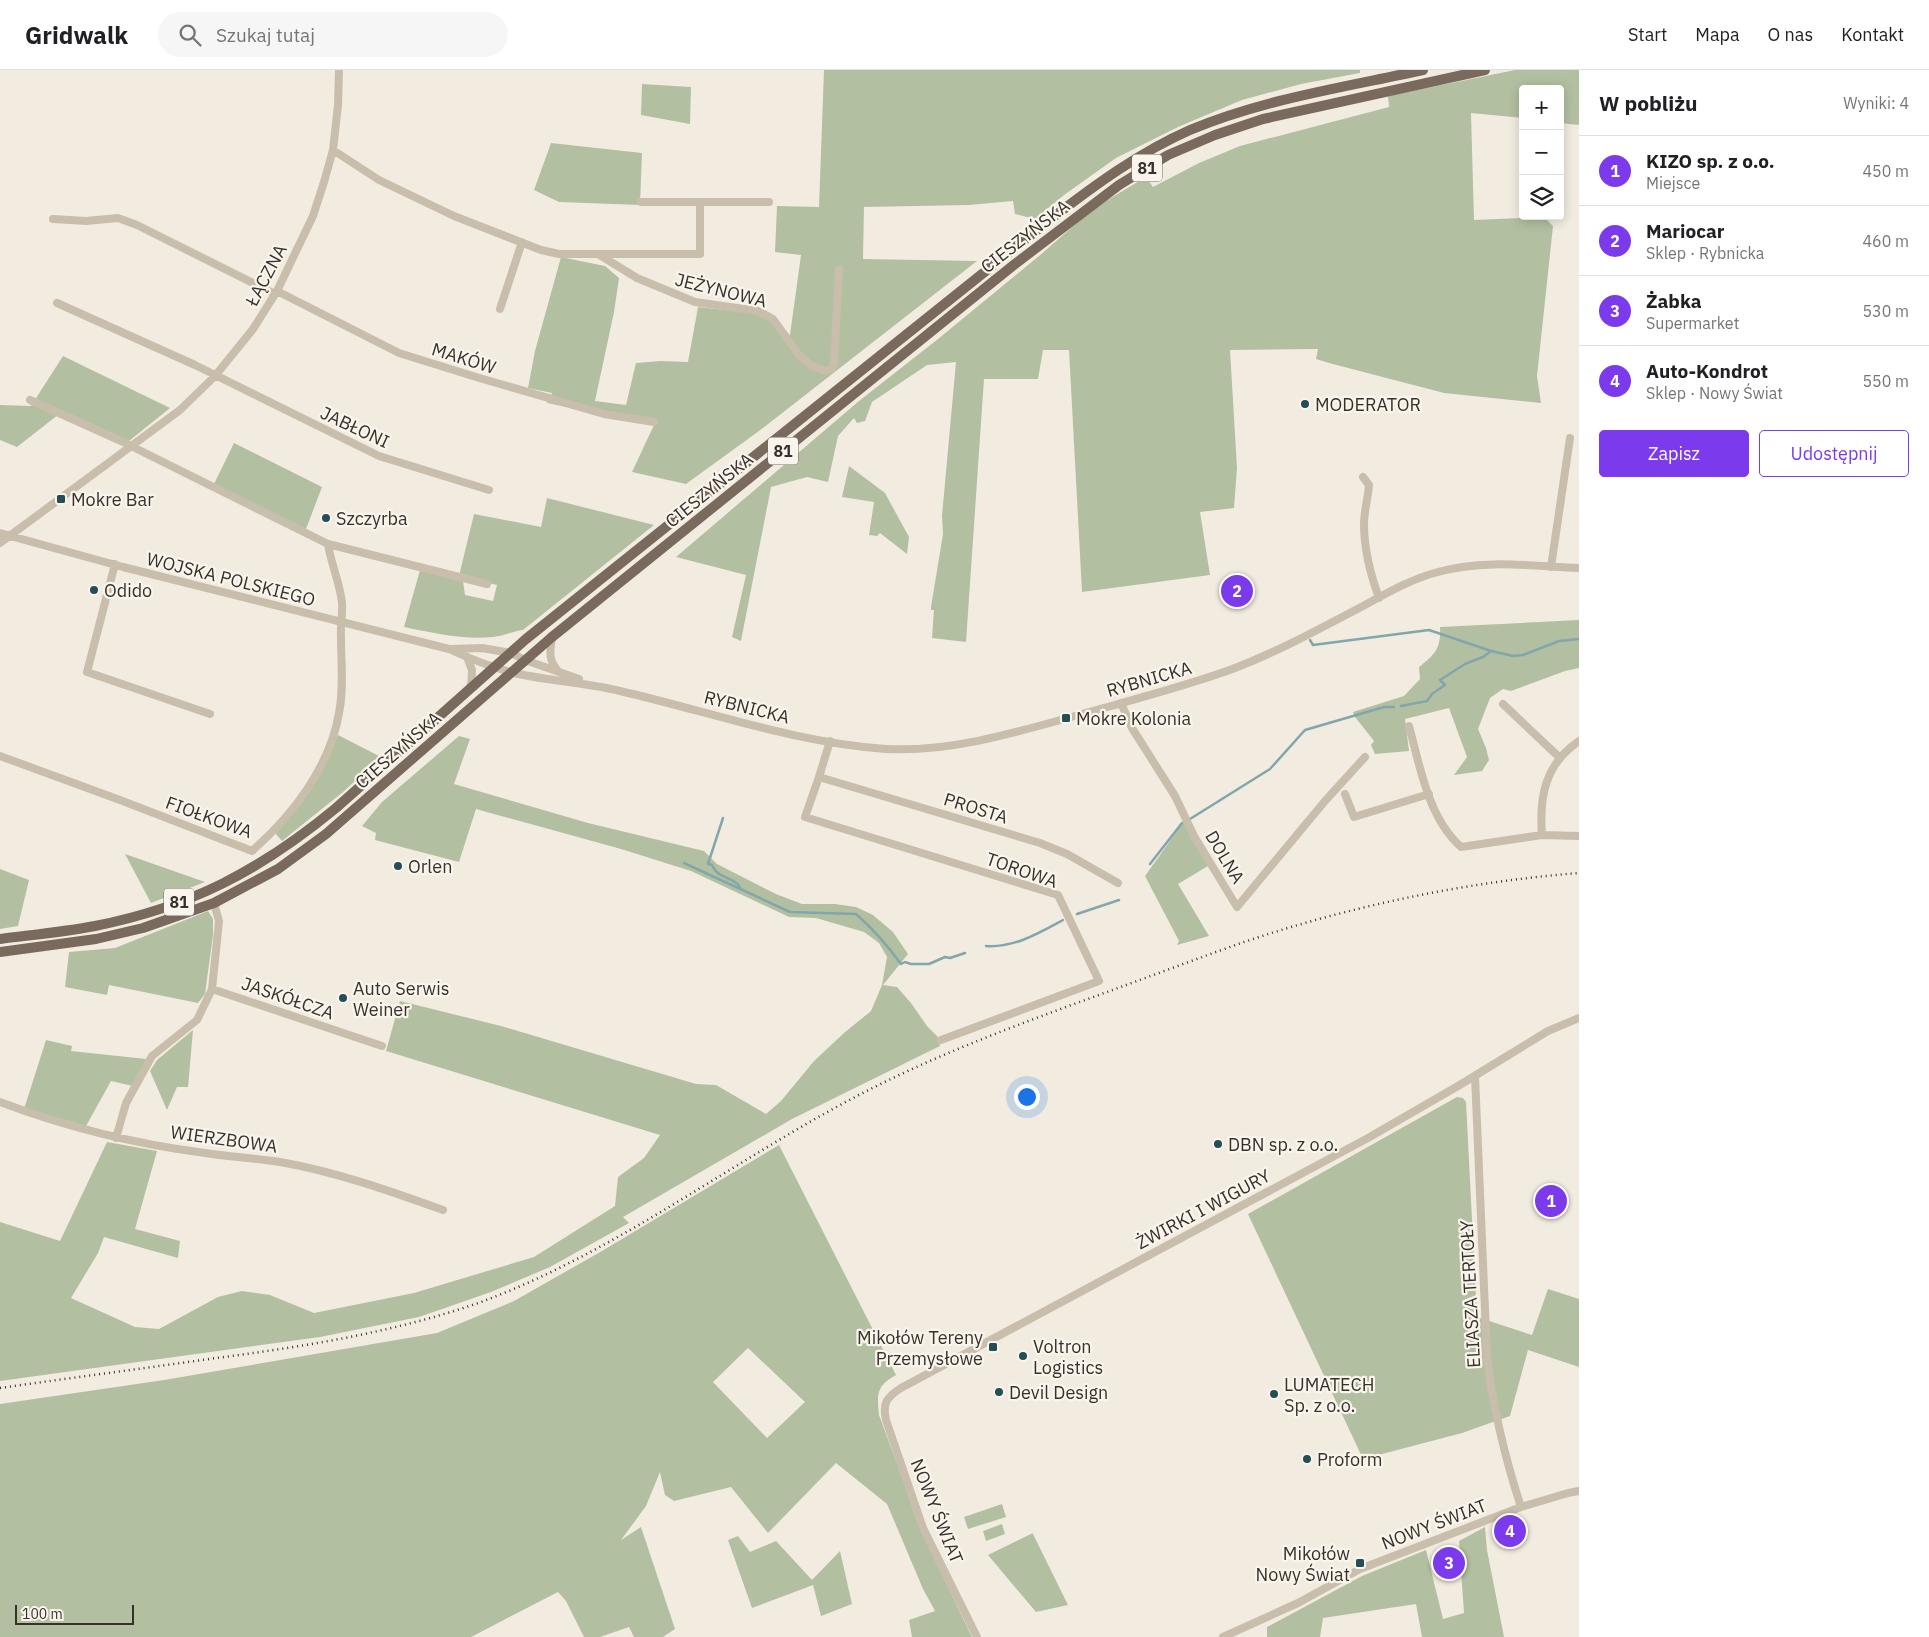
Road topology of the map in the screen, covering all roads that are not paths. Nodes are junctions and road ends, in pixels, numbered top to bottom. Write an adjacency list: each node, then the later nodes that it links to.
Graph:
1 (339, 70): 4 (street, ŁĄCZNA)
2 (1423, 70): 34 (main road, CIESZYŃSKA / 81)
3 (1485, 70): 32 (main road, CIESZYŃSKA / 81)
4 (333, 150): 9 (street); 12 (street, ŁĄCZNA)
5 (641, 202): 7 (street)
6 (769, 202): 7 (street)
7 (700, 203): 10 (street)
8 (53, 219): 12 (street, MAKÓW)
9 (522, 242): 10 (street); 14 (street)
10 (598, 254): 11 (street, JEŻYNOWA)
11 (839, 270)
12 (276, 293): 15 (street, ŁĄCZNA); 17 (street, MAKÓW)
13 (57, 303): 15 (street, JABŁONI)
14 (500, 309)
15 (215, 376): 19 (street, ŁĄCZNA); 21 (street, JABŁONI)
16 (30, 400): 19 (street)
17 (654, 422)
18 (1570, 438): 27 (street)
19 (132, 447): 23 (street, ŁĄCZNA); 25 (street)
20 (1363, 478): 30 (street)
21 (489, 490)
22 (0, 533): 23 (street, WOJSKA POLSKIEGO)
23 (9, 537): 24 (street, ŁĄCZNA); 26 (street, WOJSKA POLSKIEGO)
24 (0, 543)
25 (328, 544): 29 (street); 31 (street, WOJSKA POLSKIEGO)
26 (115, 564): 31 (street, WOJSKA POLSKIEGO); 44 (street)
27 (1551, 567): 28 (street, RYBNICKA); 30 (street, RYBNICKA)
28 (1579, 568)
29 (487, 584)
30 (1379, 598): 42 (street, RYBNICKA)
31 (340, 622): 33 (street, WOJSKA POLSKIEGO); 48 (street, FIOŁKOWA)
32 (552, 637): 36 (main road, CIESZYŃSKA / 81); 39 (street)
33 (449, 648): 34 (street, WOJSKA POLSKIEGO); 35 (street, WOJSKA POLSKIEGO)
34 (511, 653): 36 (street, WOJSKA POLSKIEGO); 37 (main road, CIESZYŃSKA / 81)
35 (467, 657): 37 (street, WOJSKA POLSKIEGO); 41 (street)
36 (525, 660): 38 (main road, CIESZYŃSKA / 81); 39 (street, RYBNICKA)
37 (495, 667): 38 (street, WOJSKA POLSKIEGO); 41 (main road, CIESZYŃSKA / 81)
38 (511, 672): 40 (street, RYBNICKA); 57 (main road, CIESZYŃSKA / 81)
39 (559, 672): 40 (street, RYBNICKA)
40 (595, 686): 46 (street, RYBNICKA)
41 (471, 688): 58 (main road, CIESZYŃSKA / 81)
42 (1122, 703): 46 (street, RYBNICKA); 49 (street, DOLNA)
43 (1504, 704): 50 (street)
44 (210, 714)
45 (1409, 726): 53 (street)
46 (830, 741): 51 (street, TOROWA)
47 (1579, 741): 50 (street)
48 (0, 756)
49 (1365, 757)
50 (1560, 758): 54 (street)
51 (819, 777): 56 (street, PROSTA); 62 (street, TOROWA)
52 (1345, 794): 53 (street)
53 (1429, 794): 54 (street)
54 (1542, 835): 55 (street)
55 (1579, 836)
56 (1118, 883)
57 (214, 903): 59 (main road, CIESZYŃSKA / 81); 60 (street)
58 (0, 939)
59 (0, 952)
60 (212, 989): 63 (street, JASKÓŁCZA); 66 (street)
61 (1579, 1018): 64 (street, ŻWIRKI I WIGURY)
62 (941, 1040)
63 (382, 1046)
64 (1475, 1076): 68 (street, ŻWIRKI I WIGURY); 70 (street, ELIASZA TERTOŁY)
65 (0, 1102): 66 (street, WIERZBOWA)
66 (116, 1138): 67 (street, WIERZBOWA)
67 (443, 1210)
68 (891, 1394): 71 (street, NOWY ŚWIAT)
69 (1579, 1491): 70 (street, NOWY ŚWIAT)
70 (1521, 1507): 72 (street, NOWY ŚWIAT)
71 (977, 1637)
72 (1224, 1637)

